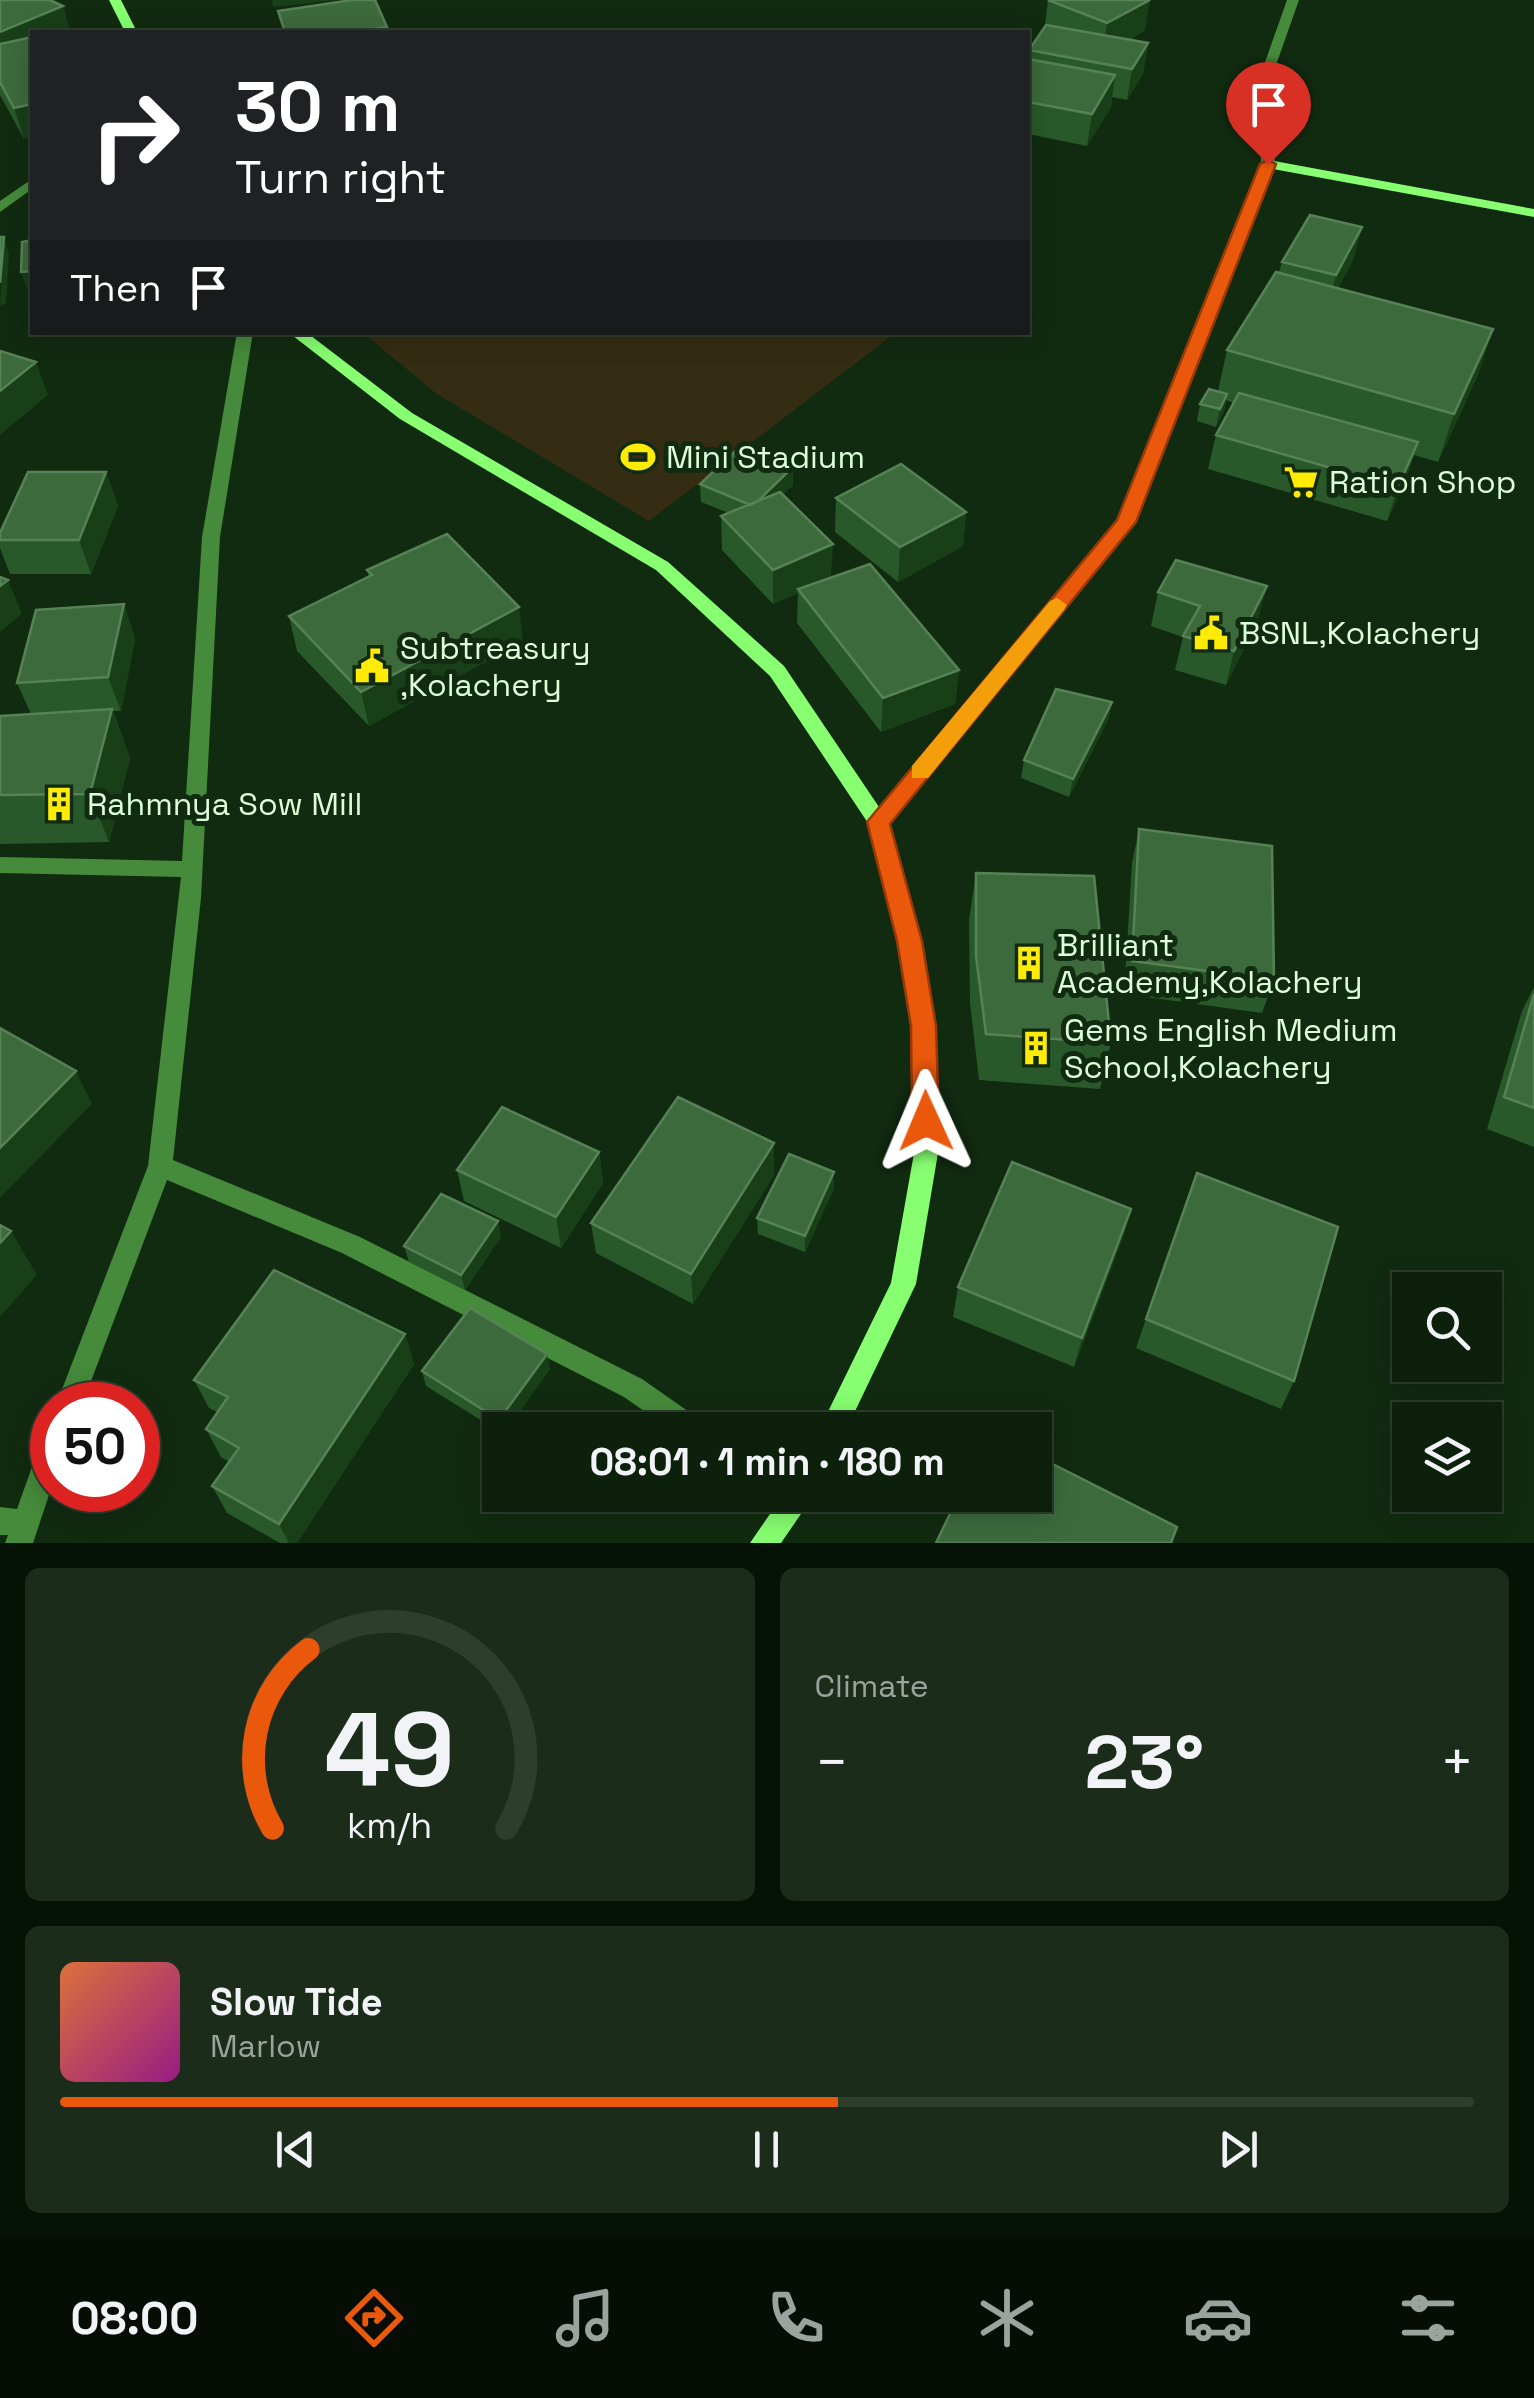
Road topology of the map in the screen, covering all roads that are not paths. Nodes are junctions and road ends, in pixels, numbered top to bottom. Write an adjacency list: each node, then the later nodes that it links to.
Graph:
1 (116, 0): 3 (main road)
2 (1293, 0): 4 (street)
3 (129, 30)
4 (1268, 164): 7 (main road); 10 (main road)
5 (30, 185): 6 (street)
6 (0, 208)
7 (1534, 214)
8 (245, 335): 12 (street)
9 (299, 335): 10 (main road)
10 (878, 822): 16 (main road)
11 (0, 865): 12 (street)
12 (192, 868): 13 (street)
13 (160, 1166): 14 (street); 15 (street)
14 (78, 1382)
15 (667, 1412)
16 (841, 1412)
17 (30, 1495): 19 (street)
18 (784, 1512): 20 (main road)
19 (14, 1529)
20 (764, 1543)

